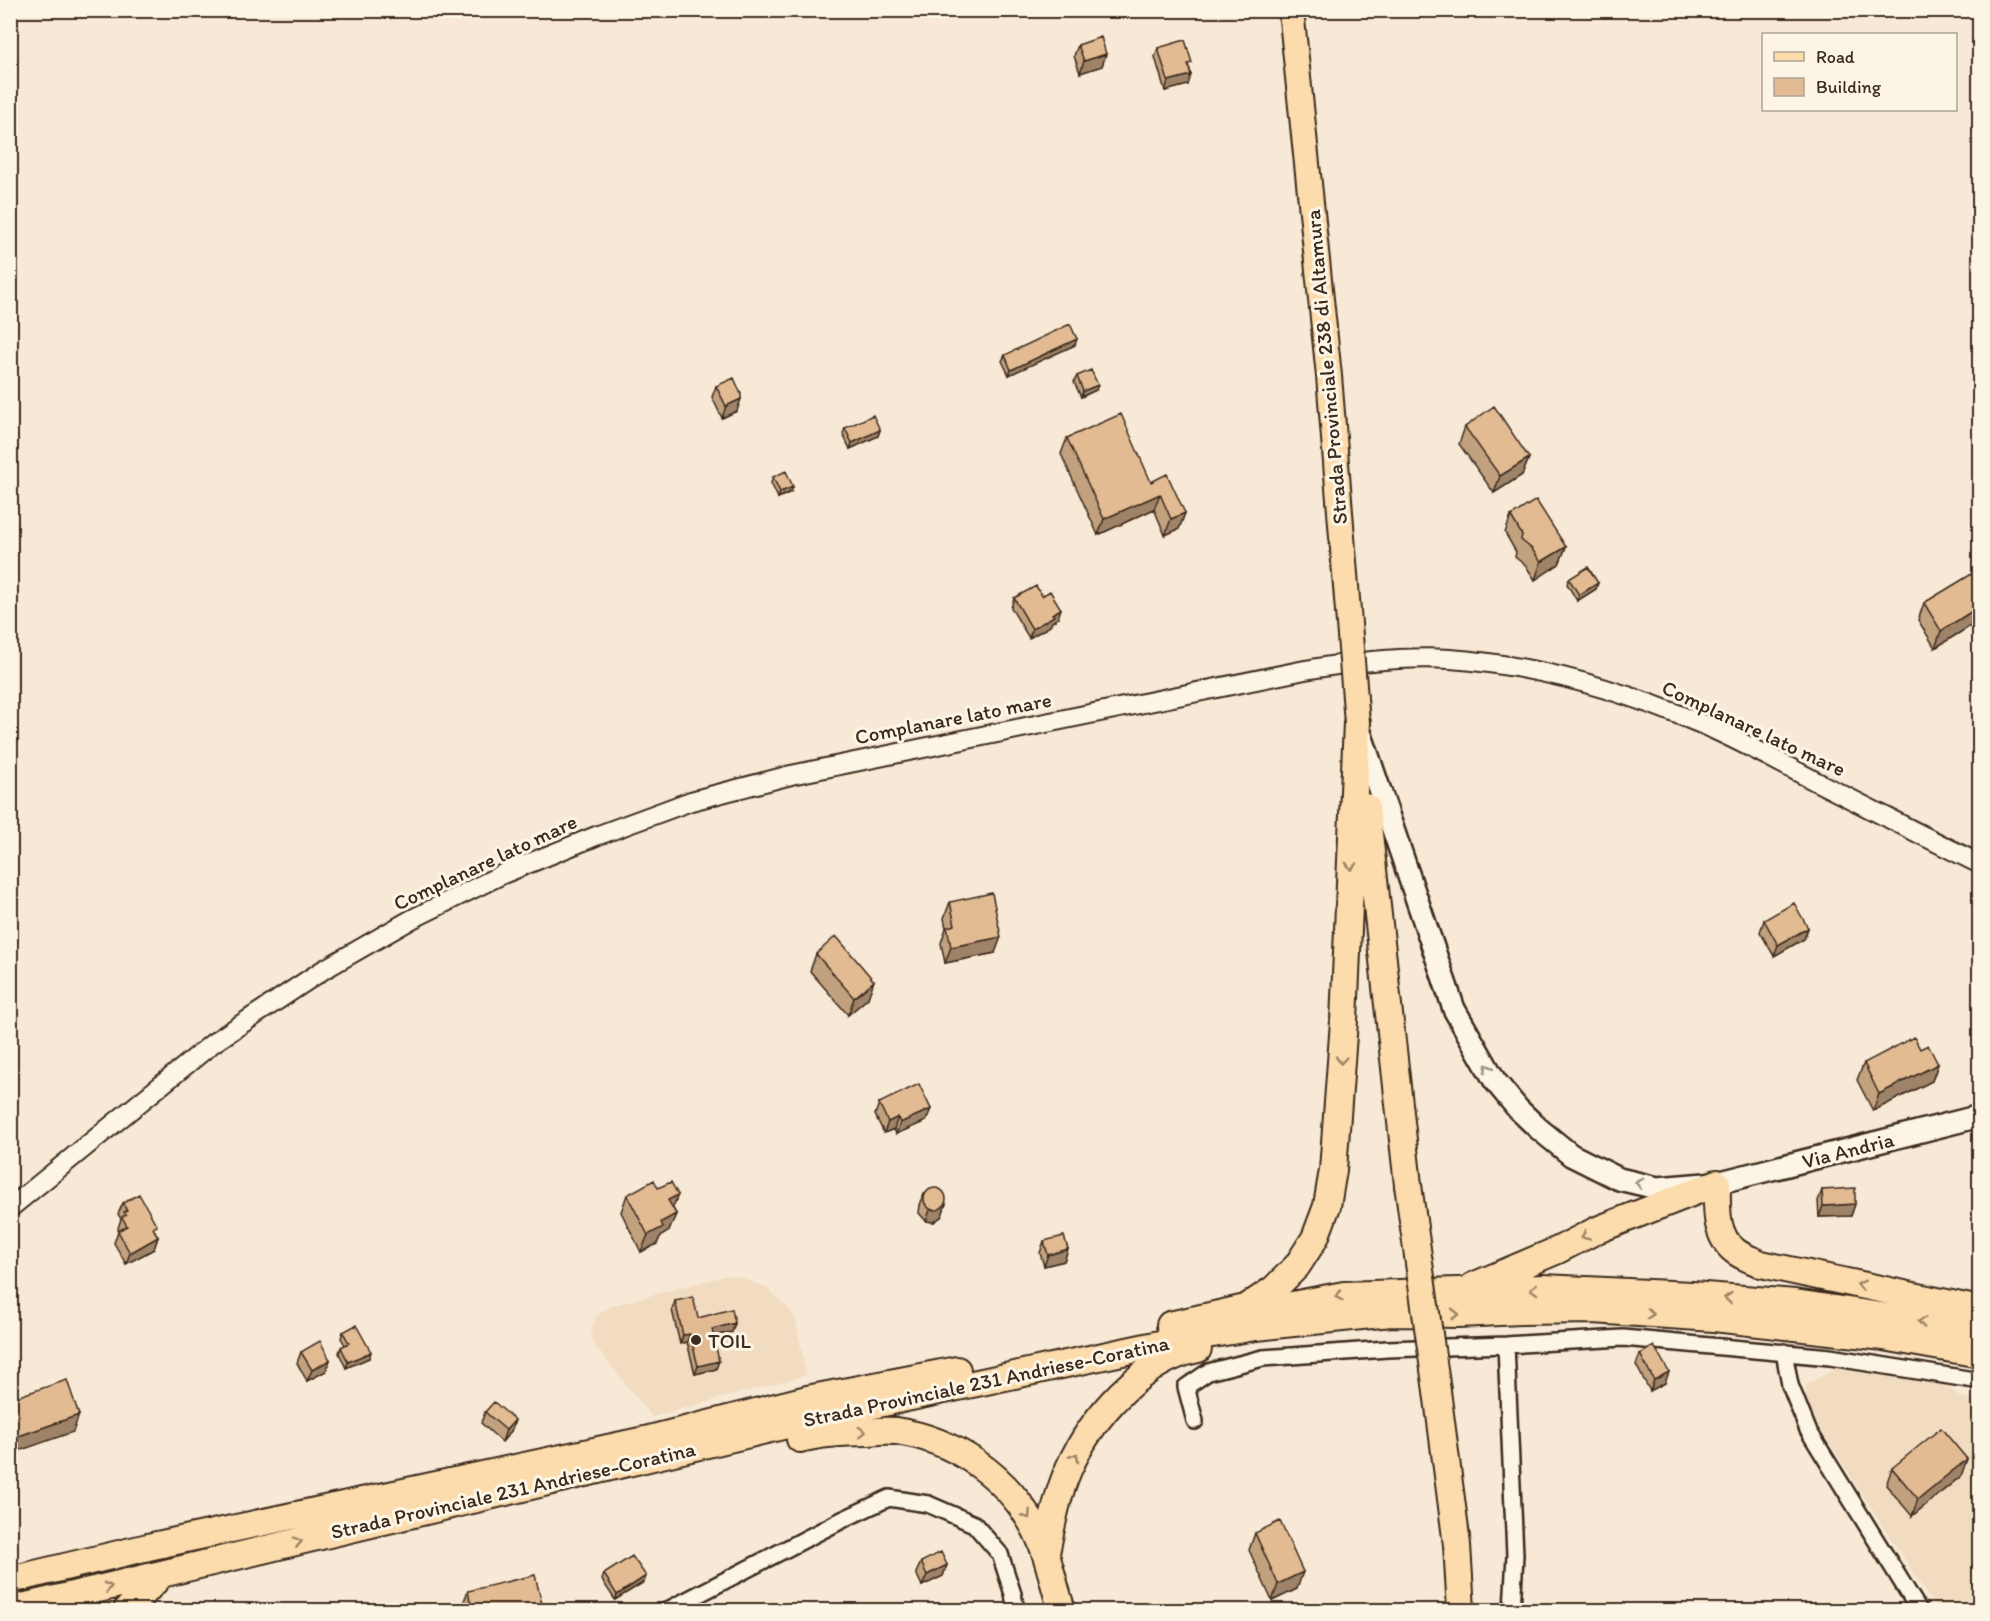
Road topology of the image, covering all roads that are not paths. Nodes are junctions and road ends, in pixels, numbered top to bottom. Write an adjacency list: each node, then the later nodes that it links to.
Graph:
1 (1291, 10): 2 (main road, Strada Provinciale 238 di Altamura, bridge)
2 (1357, 723): 5 (main road, Via Andria, one-way to 2); 11 (highway, one-way to 11); 28 (highway, bridge)
3 (1980, 864): 6 (street, Complanare lato mare)
4 (1980, 1116): 5 (main road, Via Andria)
5 (1717, 1183): 7 (highway, one-way to 7); 8 (highway, one-way to 5)
6 (10, 1208)
7 (1460, 1291): 10 (highway, Strada Provinciale 231 Andriese-Coratina, one-way to 7); 11 (highway, Strada Provinciale 231 Andriese-Coratina, one-way to 11)
8 (1980, 1310)
9 (1368, 1314): 14 (highway, Strada Provinciale 231 Andriese-Coratina, one-way to 14); 17 (highway, Strada Provinciale 231 Andriese-Coratina); 19 (highway, one-way to 9)
10 (1980, 1331)
11 (1147, 1332): 18 (highway, Strada Provinciale 231 Andriese-Coratina)
12 (1506, 1345): 13 (street); 16 (street); 29 (street)
13 (1784, 1352): 15 (street); 30 (street)
14 (1980, 1354)
15 (1980, 1381)
16 (1195, 1420)
17 (556, 1480): 19 (highway, one-way to 19); 21 (highway, Strada Provinciale 231 Andriese-Coratina, one-way to 17)
18 (148, 1547): 20 (highway); 22 (highway, Strada Provinciale 231 Andriese-Coratina)
19 (1046, 1553): 27 (highway)
20 (10, 1573)
21 (162, 1574): 23 (highway, Strada Provinciale 231 Andriese-Coratina, one-way to 21); 24 (highway)
22 (10, 1580)
23 (10, 1610)
24 (127, 1611)
25 (668, 1611): 26 (street)
26 (1016, 1611)
27 (1062, 1611)
28 (1461, 1611)
29 (1512, 1611)
30 (1919, 1611)

